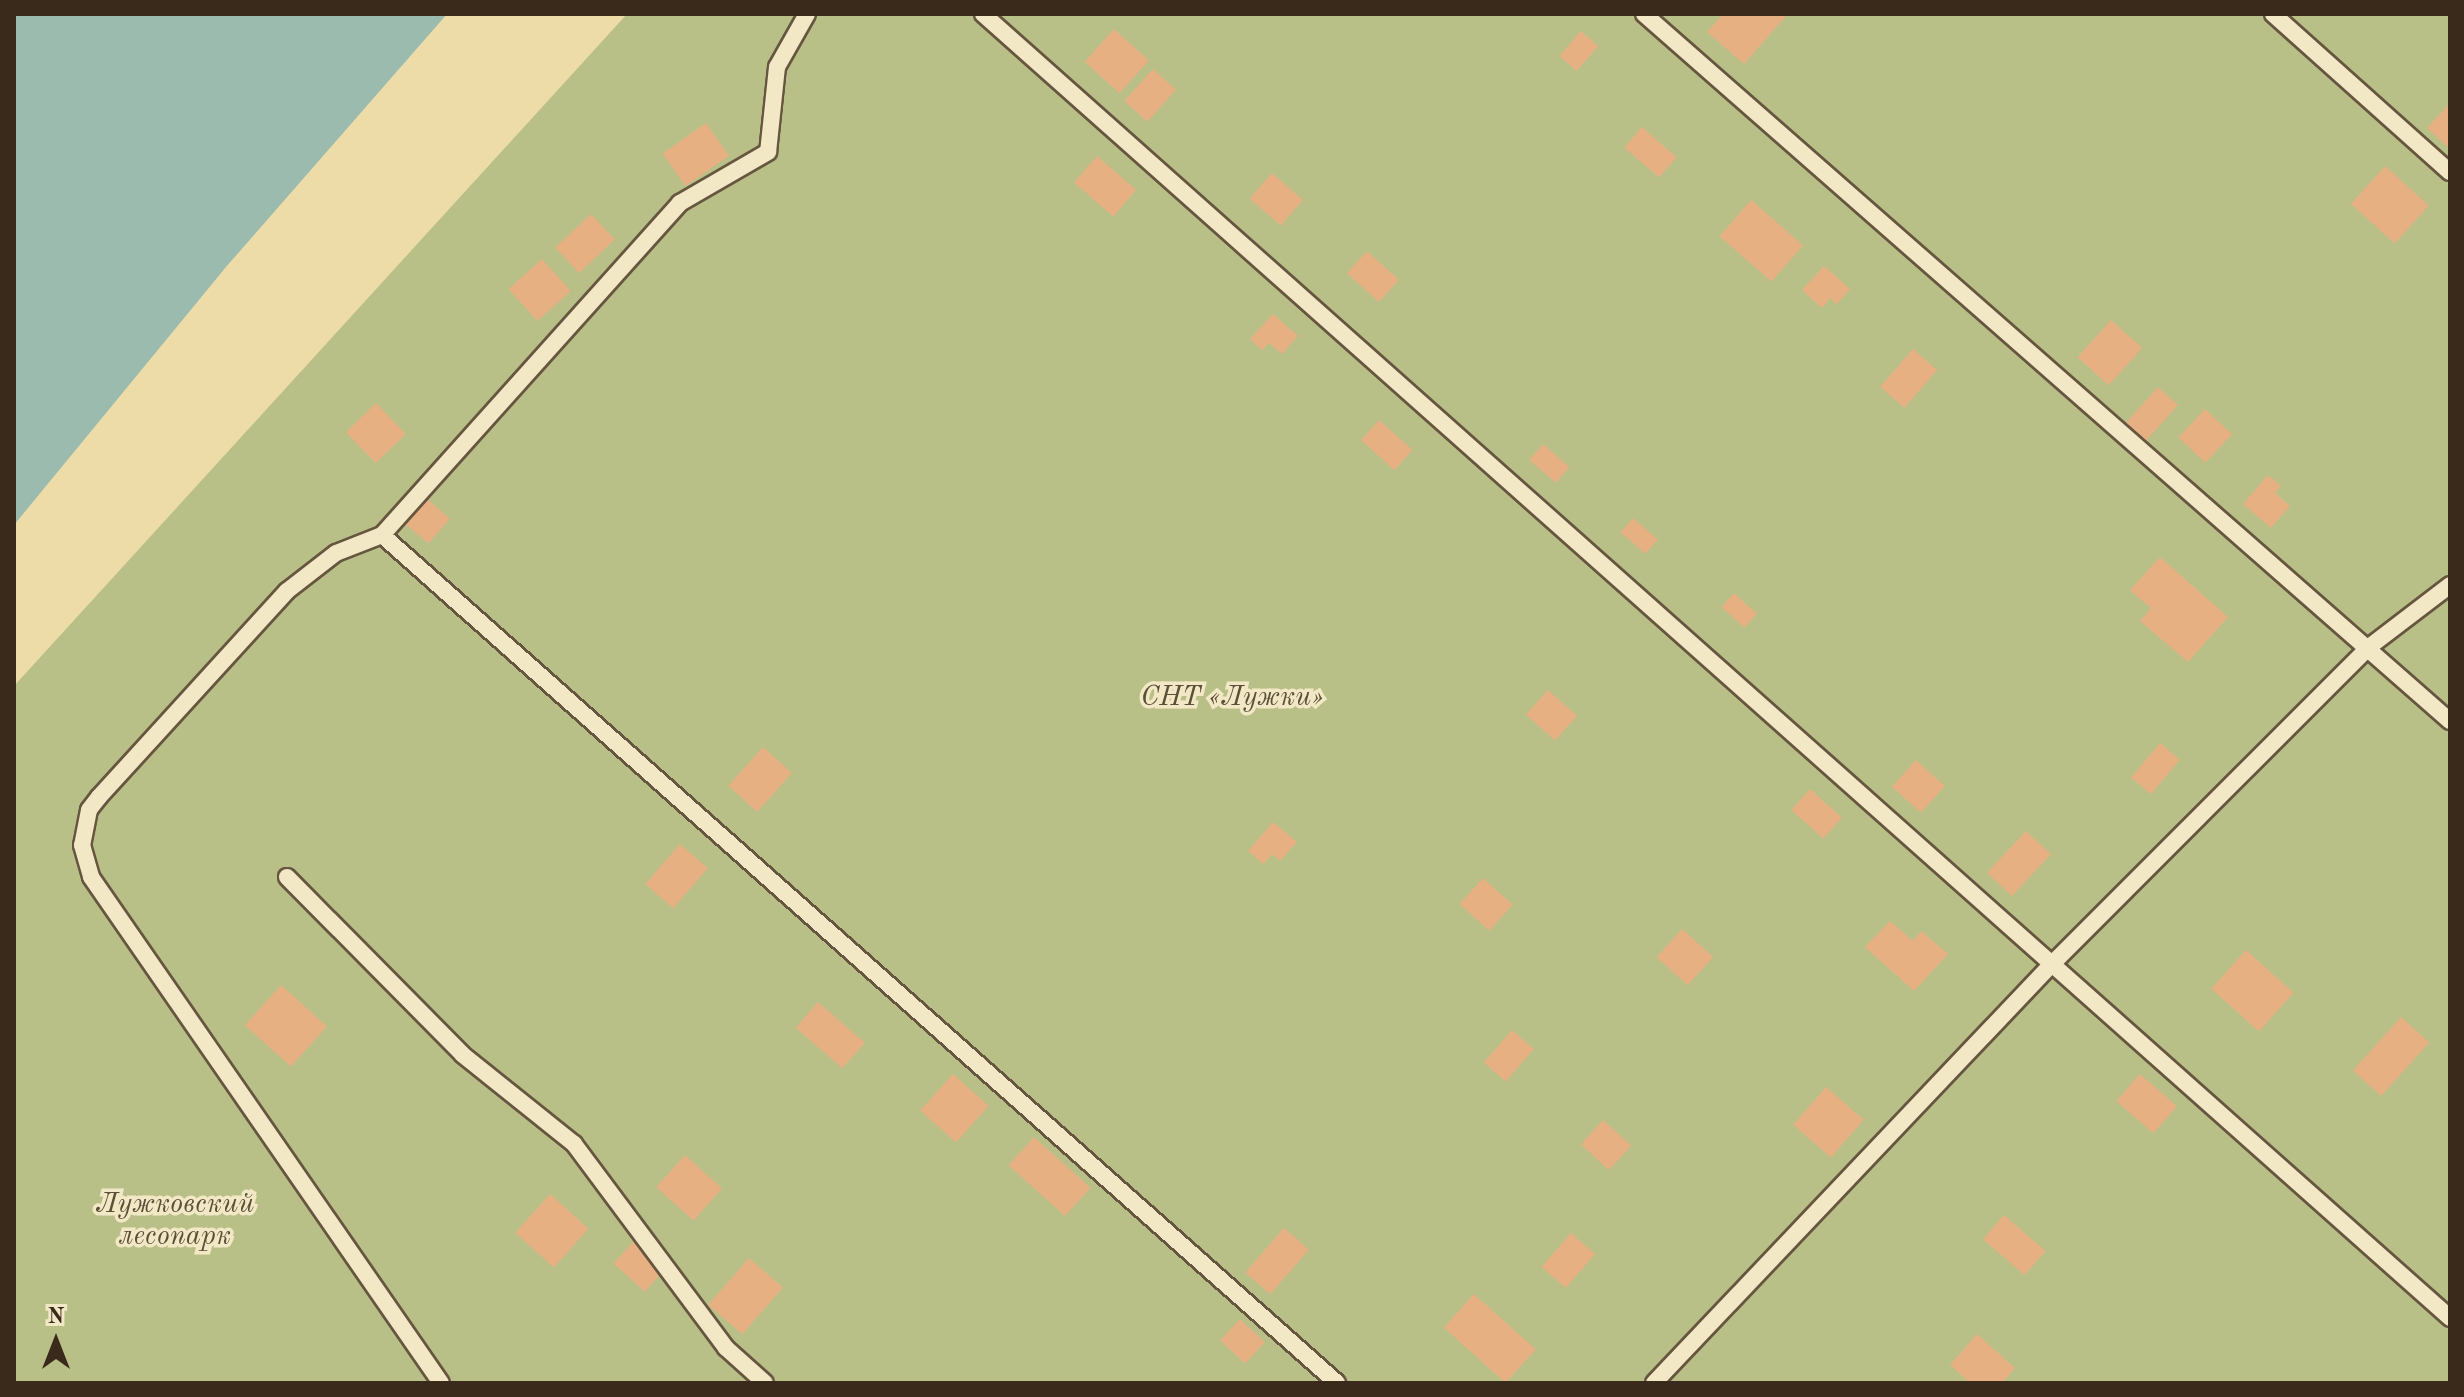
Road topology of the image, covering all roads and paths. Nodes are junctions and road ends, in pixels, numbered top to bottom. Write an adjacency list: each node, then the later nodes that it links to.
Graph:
1 (807, 14): 6 (lane)
2 (983, 14): 11 (lane)
3 (1644, 14): 8 (lane)
4 (2273, 14): 5 (lane)
5 (2450, 172)
6 (382, 535): 13 (lane); 15 (lane)
7 (2450, 585): 8 (lane)
8 (2369, 647): 9 (lane); 11 (lane)
9 (2450, 721)
10 (287, 877): 14 (lane)
11 (2051, 965): 12 (lane); 16 (lane)
12 (2450, 1318)
13 (441, 1383)
14 (765, 1383)
15 (1337, 1383)
16 (1654, 1383)

